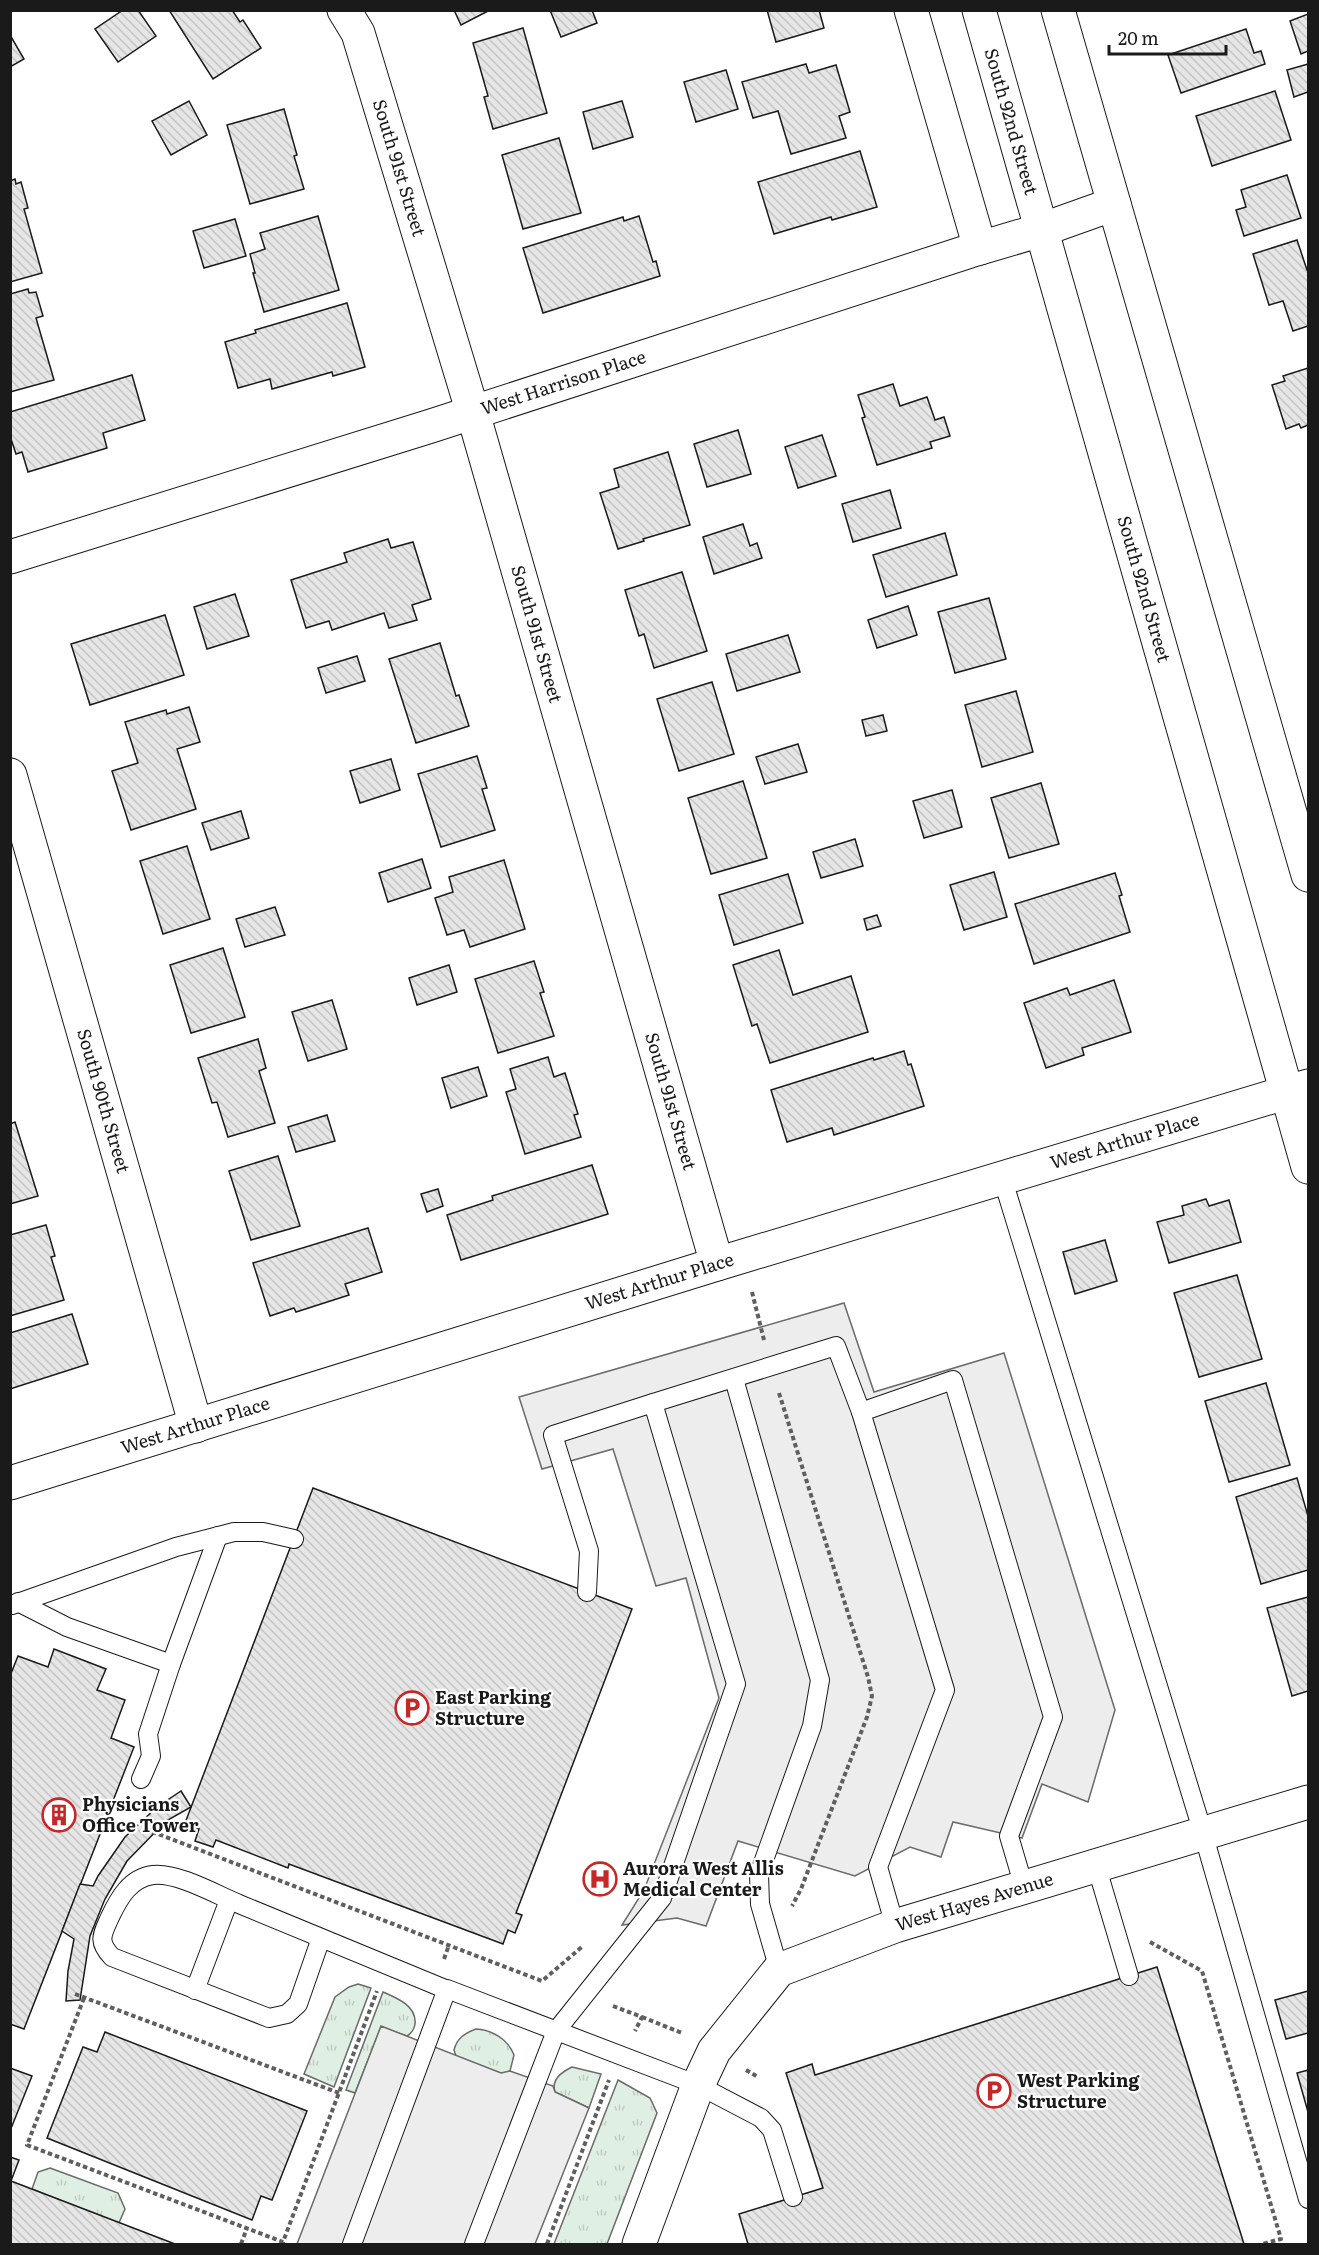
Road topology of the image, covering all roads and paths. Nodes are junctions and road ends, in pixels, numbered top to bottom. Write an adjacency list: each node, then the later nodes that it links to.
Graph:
1 (344, 10): 8 (street, South 91st Street)
2 (911, 10): 7 (street)
3 (979, 10): 6 (street, South 92nd Street)
4 (1058, 10): 5 (street)
5 (1114, 204): 6 (street, West Harrison Place); 11 (street)
6 (1041, 230): 7 (street, West Harrison Place); 12 (street, South 92nd Street)
7 (980, 248): 8 (street, West Harrison Place)
8 (473, 413): 9 (street, West Harrison Place); 15 (street, South 91st Street)
9 (10, 557)
10 (10, 775): 19 (street, South 90th Street)
11 (1308, 875)
12 (1297, 1088): 13 (street, South 92nd Street); 14 (street, West Arthur Place)
13 (1308, 1167)
14 (1002, 1177): 15 (street, West Arthur Place); 29 (lane)
15 (717, 1264): 19 (street, West Arthur Place)
16 (734, 1379): 17 (lane); 18 (lane); 37 (lane)
17 (654, 1403): 23 (lane); 44 (lane)
18 (861, 1412): 31 (lane); 33 (lane)
19 (196, 1426): 20 (street, West Arthur Place)
20 (10, 1483)
21 (218, 1536): 22 (lane); 24 (lane); 25 (lane)
22 (294, 1539)
23 (587, 1592)
24 (14, 1604): 25 (lane)
25 (171, 1664): 26 (lane)
26 (141, 1779)
27 (1308, 1802): 29 (street, West Hayes Avenue)
28 (145, 1829): 36 (path)
29 (1203, 1833): 30 (street, West Hayes Avenue); 49 (lane)
30 (1096, 1865): 31 (street, West Hayes Avenue); 38 (lane)
31 (1024, 1887): 33 (street, West Hayes Avenue)
32 (229, 1900): 35 (lane); 40 (lane); 40 (lane)
33 (895, 1926): 37 (street, West Hayes Avenue)
34 (1147, 1931): 56 (path)
35 (321, 1938): 40 (lane); 41 (lane)
36 (590, 1940)
37 (779, 1970): 46 (street)
38 (1130, 1976)
39 (378, 1988): 47 (path)
40 (195, 1990)
41 (450, 1991): 44 (lane); 52 (lane)
42 (75, 1995): 43 (path)
43 (84, 1998): 47 (path); 50 (path)
44 (556, 2031): 46 (lane); 53 (lane)
45 (609, 2082): 54 (path)
46 (698, 2085): 48 (lane); 55 (street)
47 (339, 2093): 50 (path)
48 (793, 2197)
49 (1308, 2199)
50 (248, 2228): 51 (path)
51 (241, 2244)
52 (352, 2244)
53 (474, 2244)
54 (547, 2244)
55 (639, 2244)
56 (1262, 2244)

